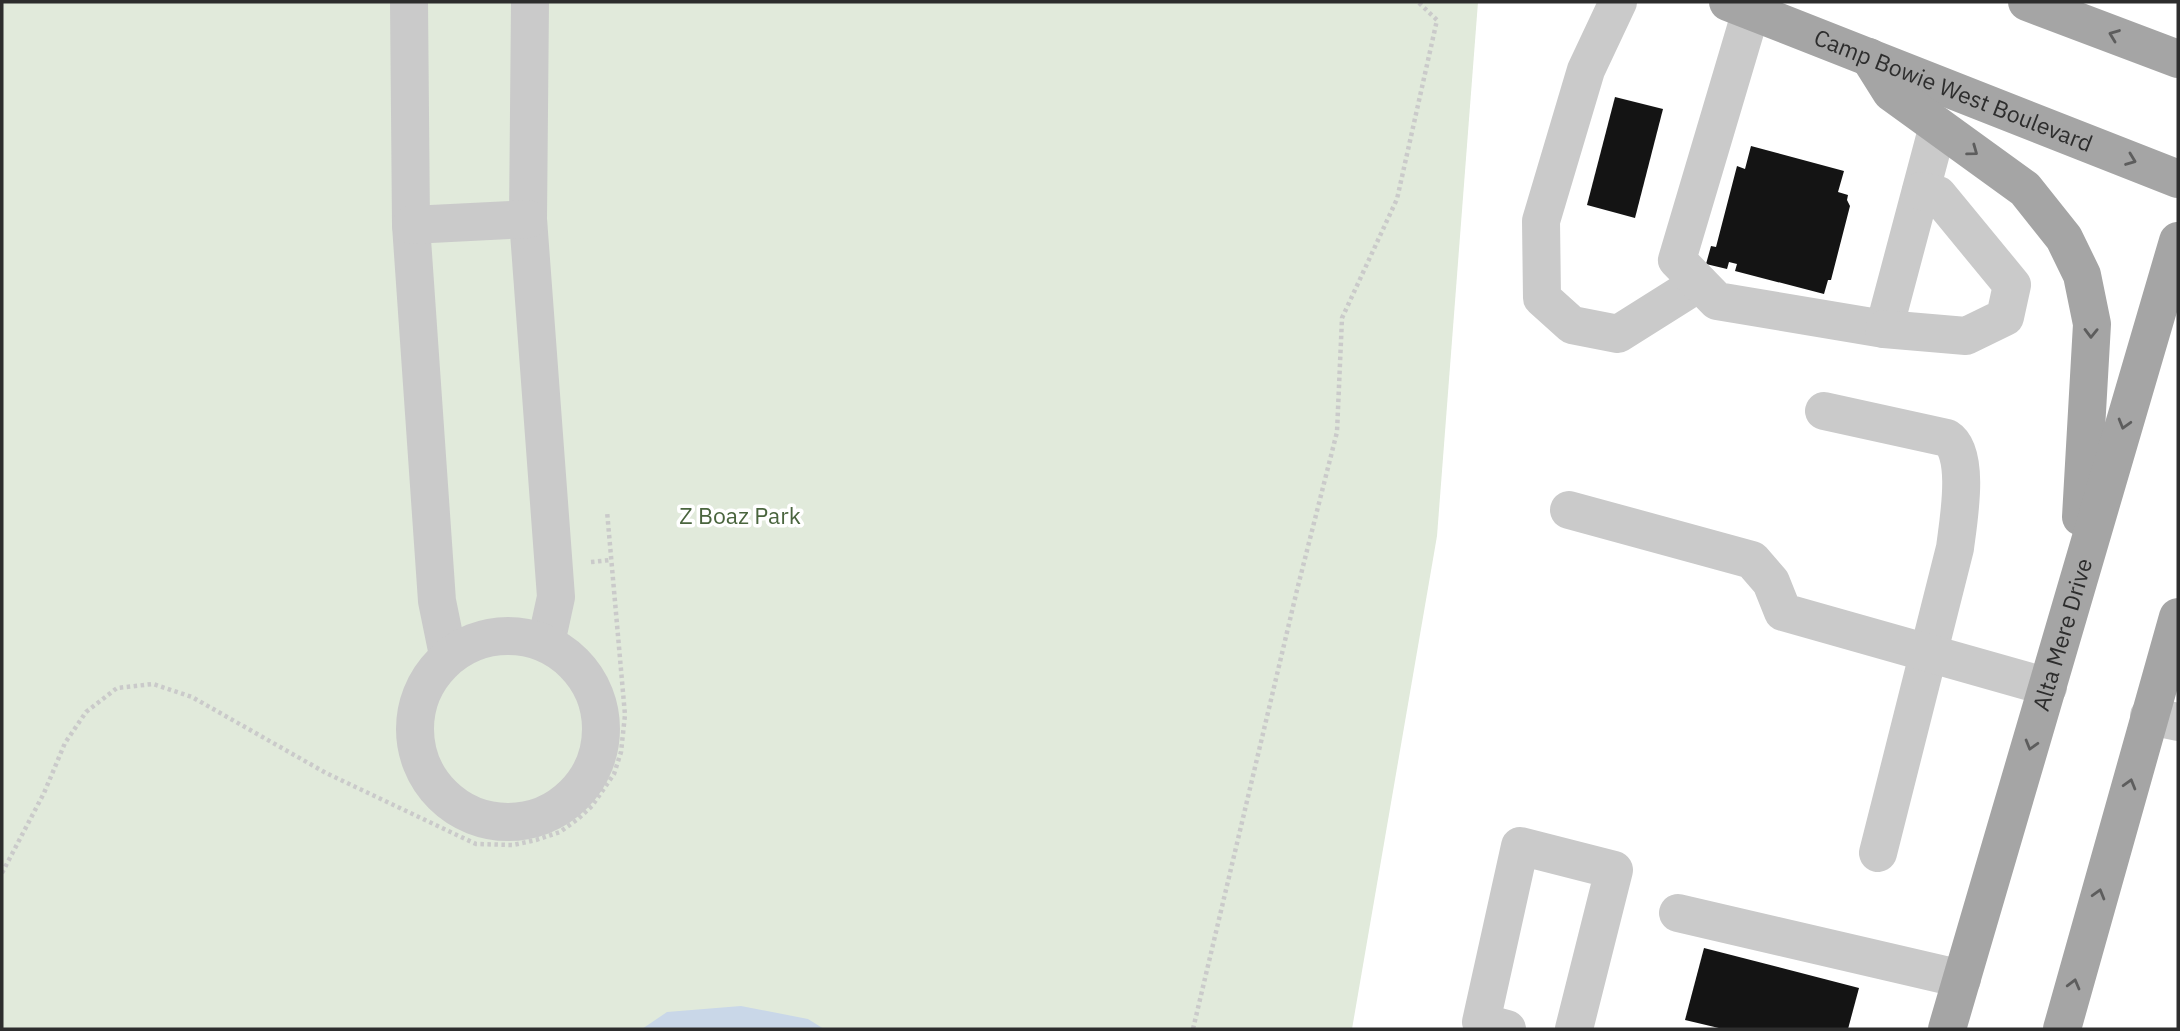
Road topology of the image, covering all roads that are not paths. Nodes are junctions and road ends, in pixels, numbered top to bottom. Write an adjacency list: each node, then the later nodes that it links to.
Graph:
1 (409, 2): 12 (lane)
2 (530, 2): 11 (lane)
3 (1618, 2): 14 (lane)
4 (2027, 2): 7 (main road, one-way to 4)
5 (1740, 6): 6 (main road, Camp Bowie West Boulevard); 14 (lane)
6 (1869, 57): 8 (main road); 9 (main road, Camp Bowie West Boulevard, one-way to 9)
7 (2178, 59)
8 (1938, 126): 10 (lane); 18 (main road, one-way to 18)
9 (2178, 179)
10 (1921, 191): 15 (lane); 15 (lane)
11 (528, 219): 12 (lane); 20 (lane)
12 (411, 225): 22 (lane)
13 (2178, 241): 18 (main road, Alta Mere Drive, one-way to 18)
14 (1699, 283): 15 (lane)
15 (1884, 329)
16 (1824, 411): 21 (lane)
17 (1569, 510): 21 (lane)
18 (2078, 585): 23 (main road, Alta Mere Drive)
19 (2178, 617): 24 (main road)
20 (546, 643): 22 (lane); 22 (lane)
21 (1928, 653): 23 (lane); 25 (lane)
22 (448, 655)
23 (2048, 687): 27 (main road, Alta Mere Drive, one-way to 27)
24 (2164, 719): 31 (main road, one-way to 24)
25 (1878, 853)
26 (1678, 914): 27 (lane)
27 (1962, 979): 30 (main road, Alta Mere Drive)
28 (1507, 1029): 29 (lane)
29 (1574, 1029)
30 (1947, 1029)
31 (2062, 1029)

